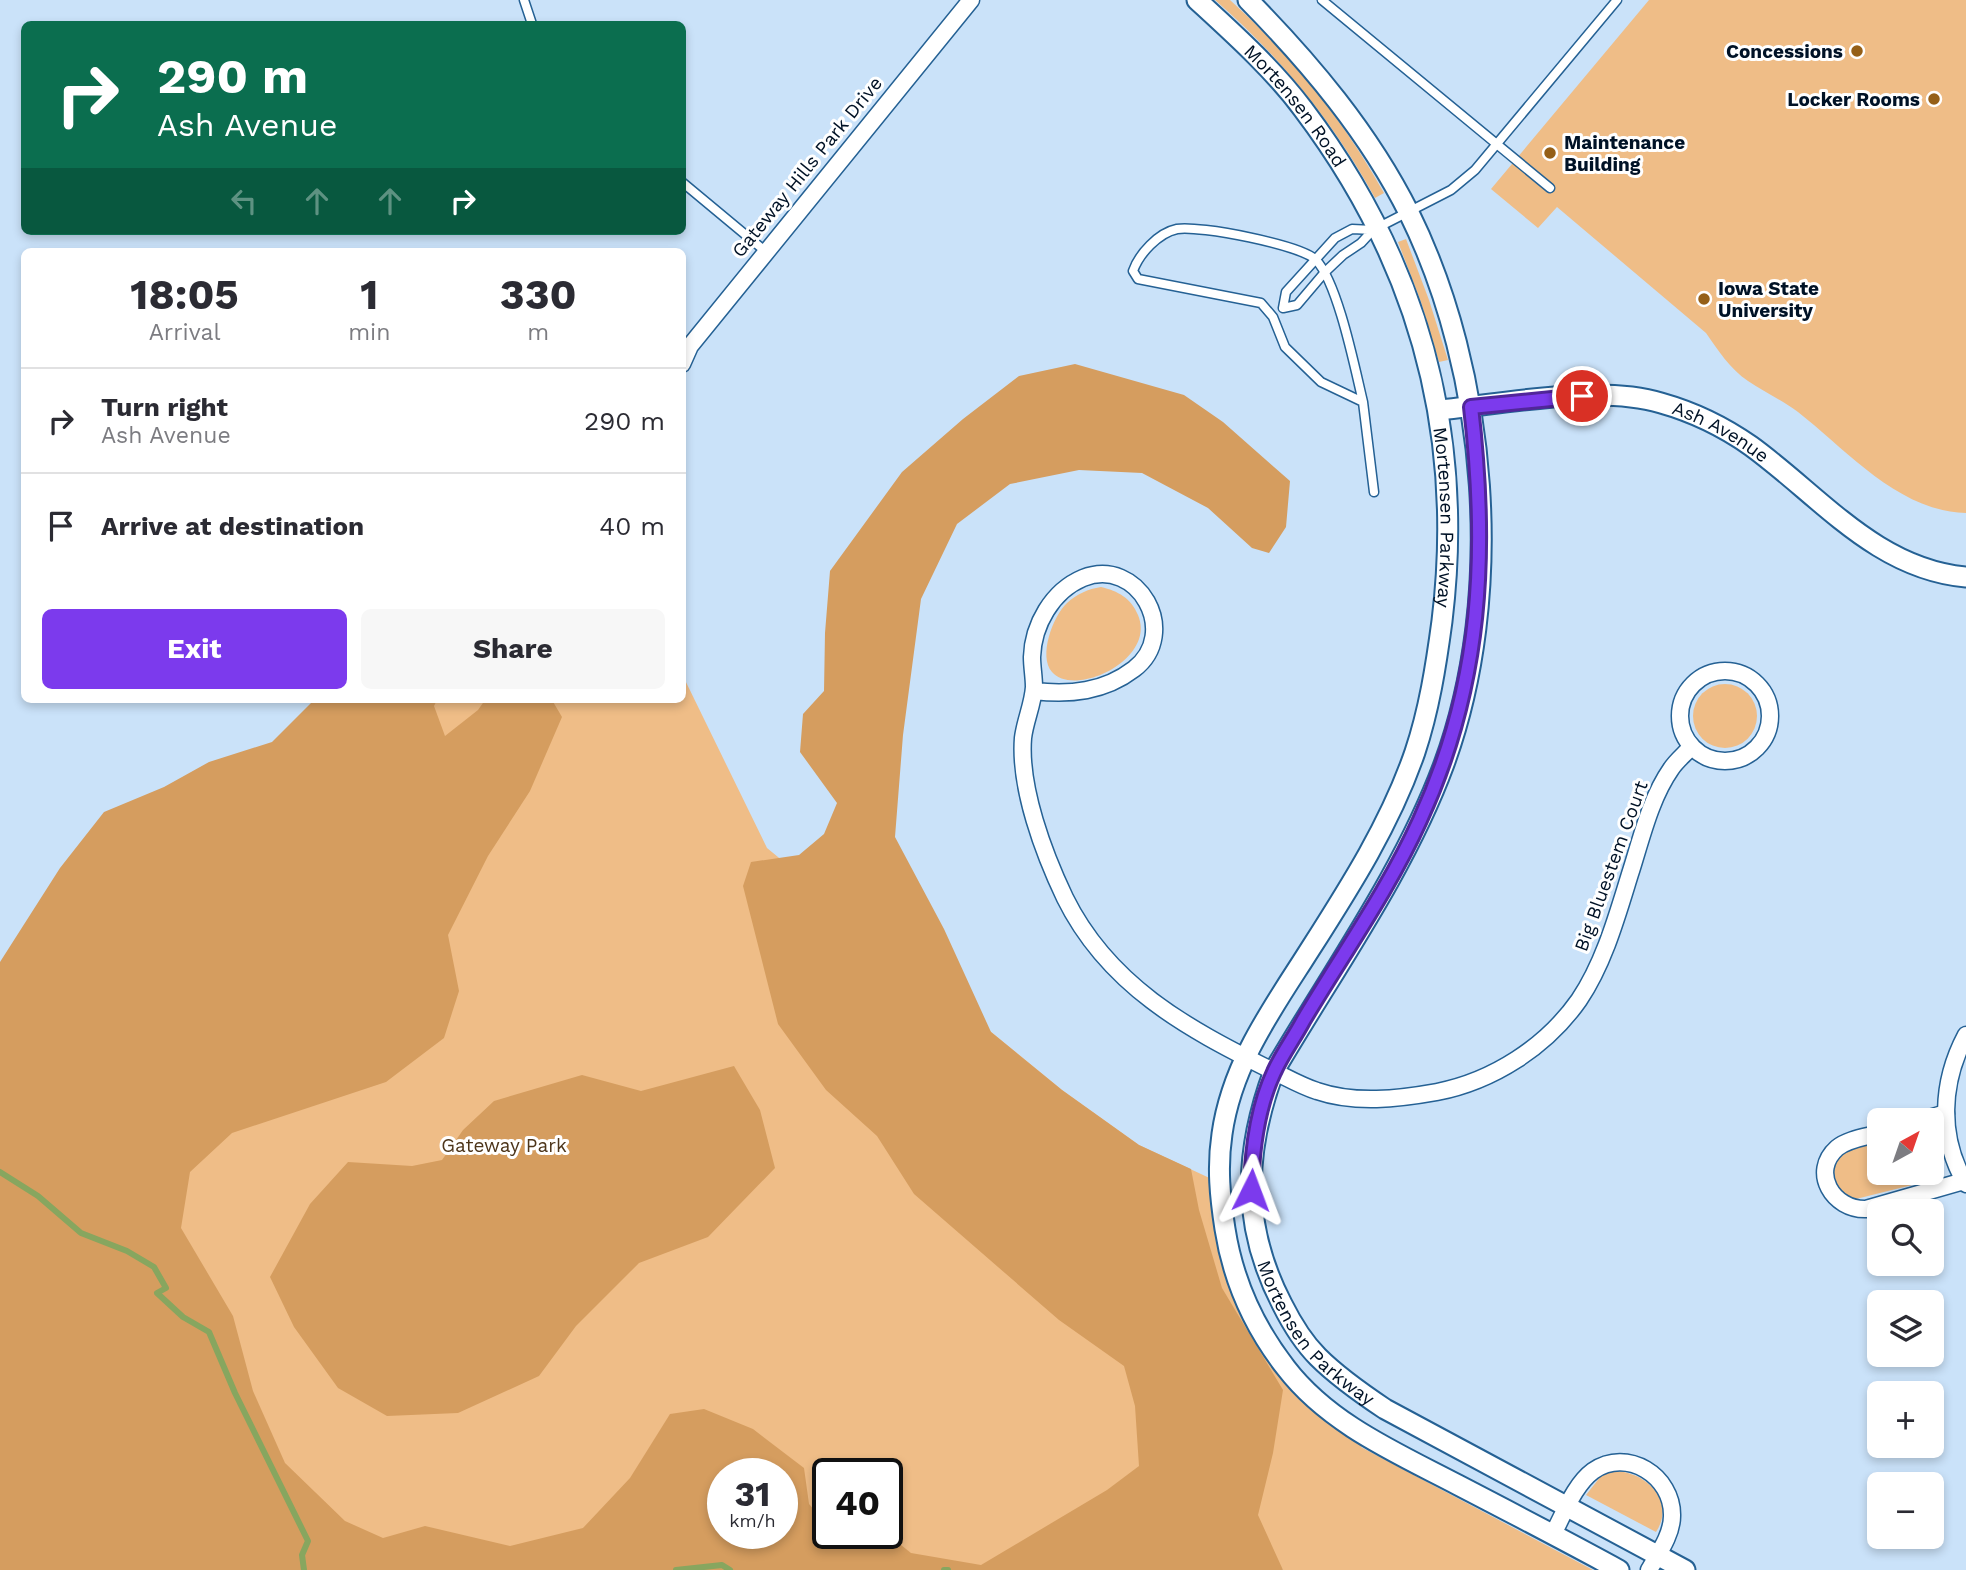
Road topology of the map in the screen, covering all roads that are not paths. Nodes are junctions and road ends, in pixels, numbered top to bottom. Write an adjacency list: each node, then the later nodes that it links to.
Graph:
1 (524, 0): 7 (lane)
2 (971, 0): 13 (street, Gateway Hills Park Drive)
3 (1196, 0): 12 (street, Mortensen Road)
4 (1248, 0): 11 (street, Mortensen Road)
5 (1322, 0): 8 (lane)
6 (1618, 0): 8 (lane)
7 (532, 21)
8 (1496, 145): 10 (lane); 11 (lane)
9 (686, 185): 13 (lane)
10 (1549, 188)
11 (1409, 212): 12 (lane); 20 (street, Mortensen Parkway)
12 (1376, 228): 14 (lane); 15 (lane); 21 (street, Mortensen Parkway)
13 (765, 251): 18 (street, Gateway Hills Park Drive)
14 (1315, 258): 15 (lane); 16 (lane); 17 (lane)
15 (1325, 272): 16 (lane); 19 (lane)
16 (1283, 308): 17 (lane)
17 (1273, 317): 19 (lane)
18 (686, 355)
19 (1363, 402): 22 (lane)
20 (1471, 407): 21 (street, Ash Avenue); 23 (street, Ash Avenue); 28 (street, Mortensen Parkway)
21 (1438, 410): 27 (street, Mortensen Parkway)
22 (1374, 492)
23 (1966, 577)
24 (1034, 691): 24 (street); 27 (street, Big Bluestem Court)
25 (1691, 747): 25 (street); 28 (street, Big Bluestem Court)
26 (1966, 1035): 29 (street)
27 (1244, 1056): 28 (street, Big Bluestem Court); 33 (street, Mortensen Parkway)
28 (1274, 1071): 32 (street, Mortensen Parkway)
29 (1946, 1113): 31 (street)
30 (1867, 1137): 31 (street)
31 (1965, 1183)
32 (1569, 1506): 33 (street); 34 (street, Mortensen Parkway); 34 (street)
33 (1553, 1534): 35 (street, Mortensen Parkway)
34 (1653, 1562): 36 (street, Mortensen Parkway)
35 (1619, 1570)
36 (1685, 1570)

